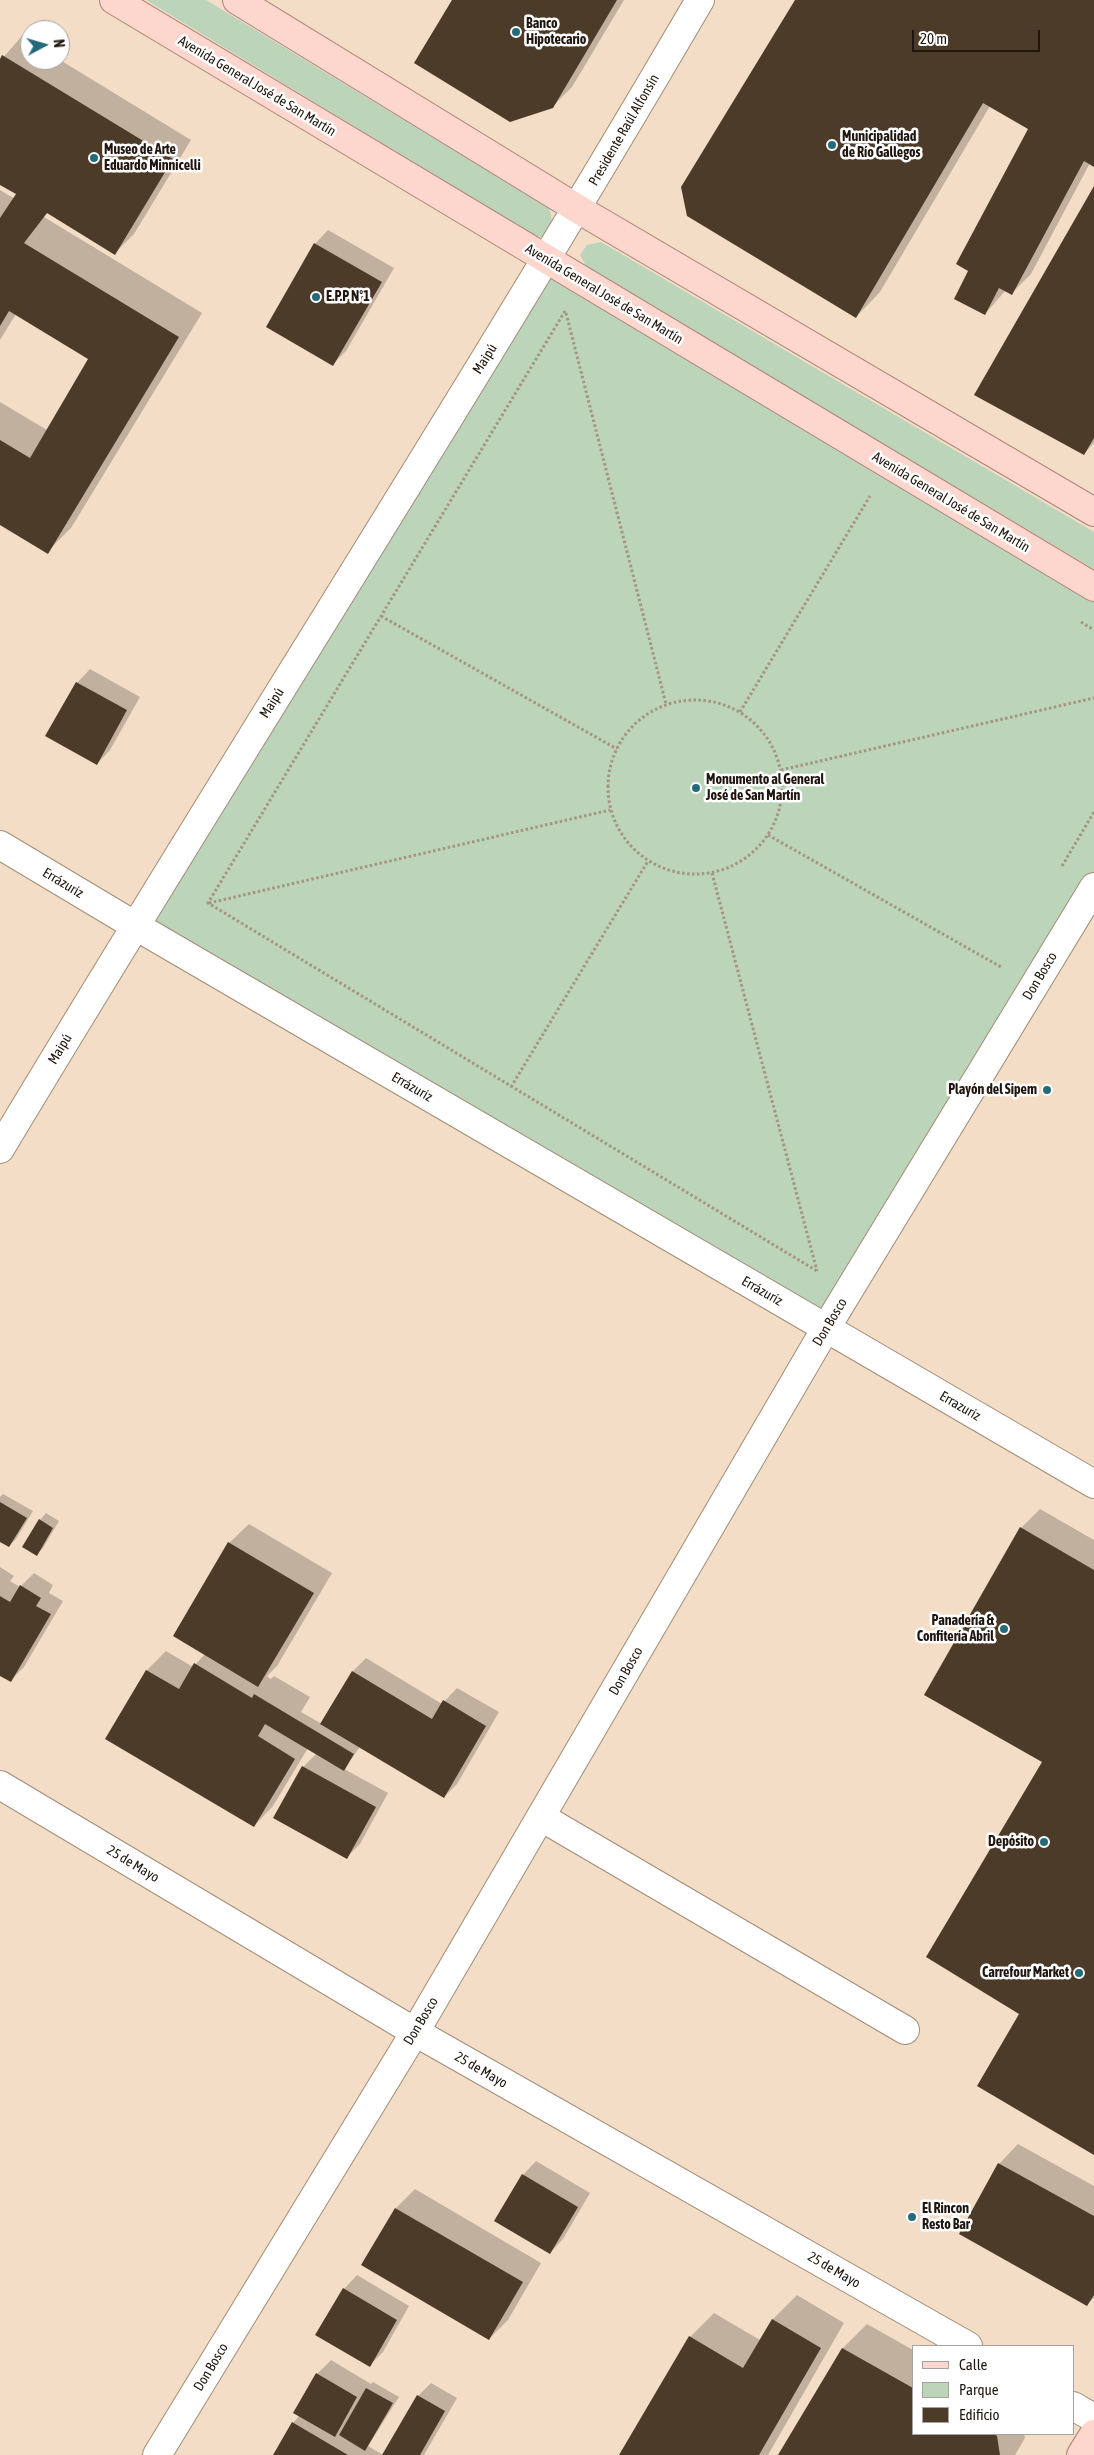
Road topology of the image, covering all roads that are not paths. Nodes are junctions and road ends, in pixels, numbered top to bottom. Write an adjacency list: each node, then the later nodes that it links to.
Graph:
1 (114, 0): 5 (main road, Avenida General José de San Martín)
2 (236, 0): 4 (main road)
3 (700, 0): 4 (street, Presidente Raúl Alfonsín)
4 (578, 210): 5 (street, Presidente Raúl Alfonsín); 6 (main road)
5 (547, 260): 7 (main road, Avenida General José de San Martín); 10 (street, Maipú)
6 (1094, 512)
7 (1094, 587)
8 (0, 845): 10 (street, Errázuriz)
9 (1094, 887): 12 (street, Don Bosco)
10 (134, 925): 11 (street, Maipú); 12 (street, Errázuriz)
11 (0, 1149)
12 (826, 1328): 13 (street, Errazuriz); 15 (street, Don Bosco)
13 (1094, 1484)
14 (0, 1785): 17 (street, 25 de Mayo)
15 (541, 1817): 16 (street); 17 (street, Don Bosco)
16 (904, 2030)
17 (415, 2032): 18 (street, 25 de Mayo); 22 (street, Don Bosco)
18 (966, 2345)
19 (1074, 2407): 20 (street)
20 (1094, 2418)
21 (1094, 2434): 23 (main road)
22 (157, 2455)
23 (1082, 2455)

